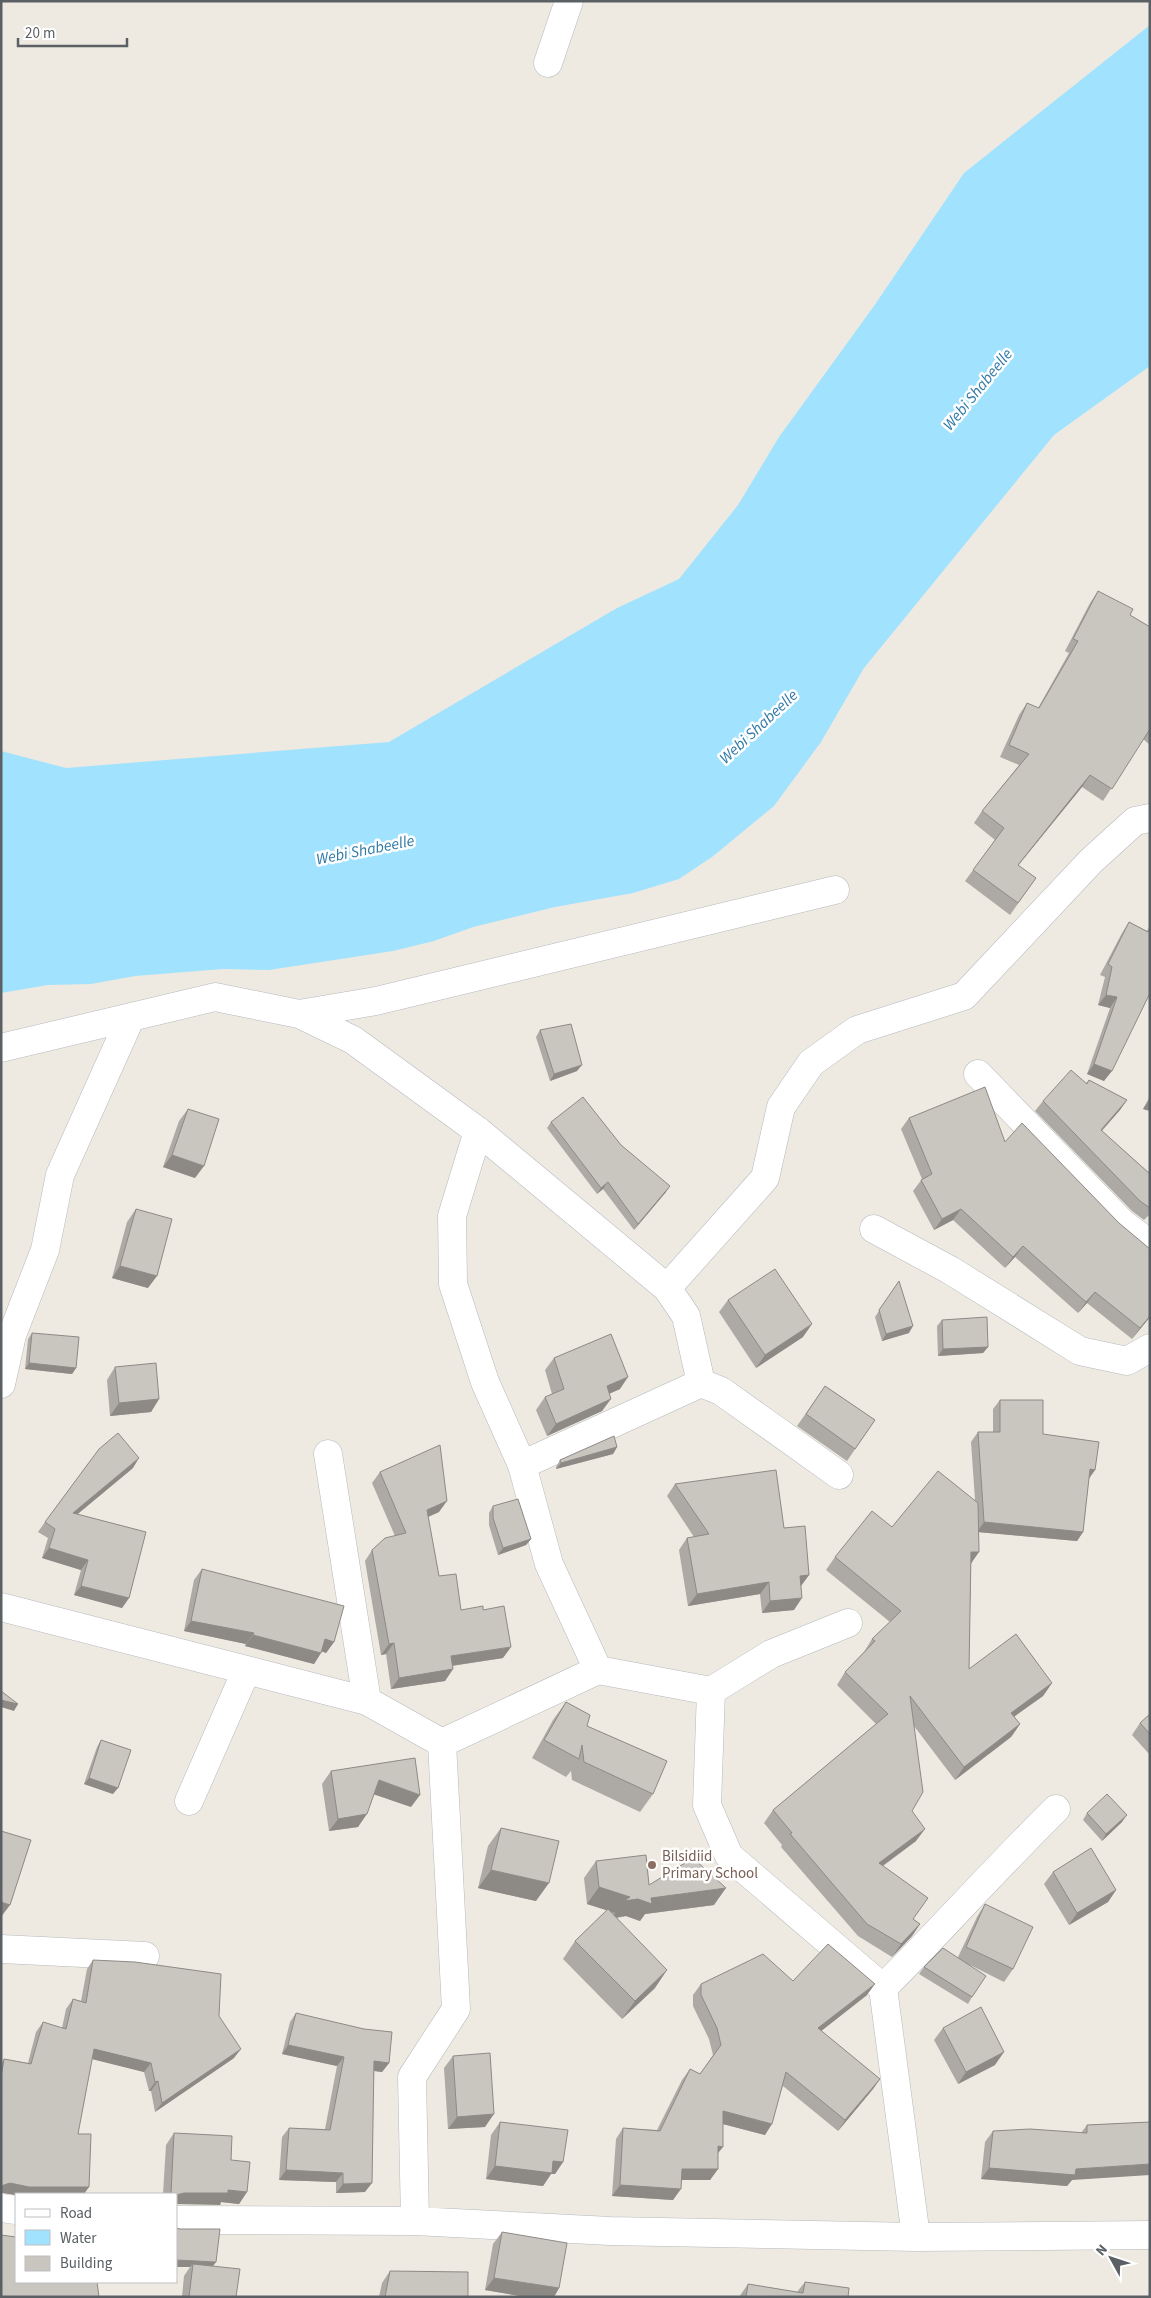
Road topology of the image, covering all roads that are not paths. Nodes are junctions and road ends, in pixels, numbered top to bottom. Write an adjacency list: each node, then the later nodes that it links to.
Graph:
1 (569, 1): 2 (street)
2 (548, 63)
3 (1150, 818): 12 (street)
4 (835, 890): 5 (street)
5 (298, 1014): 6 (street); 9 (street)
6 (130, 1019): 7 (street); 15 (street)
7 (1, 1048)
8 (978, 1074): 11 (street)
9 (478, 1131): 12 (street); 17 (street)
10 (874, 1229): 13 (street)
11 (1150, 1244)
12 (667, 1288): 14 (street)
13 (1150, 1348)
14 (701, 1382): 17 (street); 18 (street)
15 (1, 1384)
16 (328, 1454): 24 (street)
17 (522, 1465): 21 (street)
18 (839, 1475)
19 (1, 1608): 22 (street)
20 (848, 1623): 23 (street)
21 (598, 1670): 23 (street); 25 (street)
22 (246, 1671): 24 (street); 26 (street)
23 (711, 1691): 30 (street)
24 (367, 1701): 25 (street)
25 (442, 1743): 34 (street)
26 (189, 1801)
27 (1056, 1809): 30 (street)
28 (1, 1949): 29 (street)
29 (145, 1956)
30 (883, 1988): 36 (street)
31 (1, 2208): 32 (street)
32 (15, 2210)
33 (178, 2220): 34 (street)
34 (415, 2221): 36 (street)
35 (1150, 2235): 36 (street)
36 (916, 2237)

